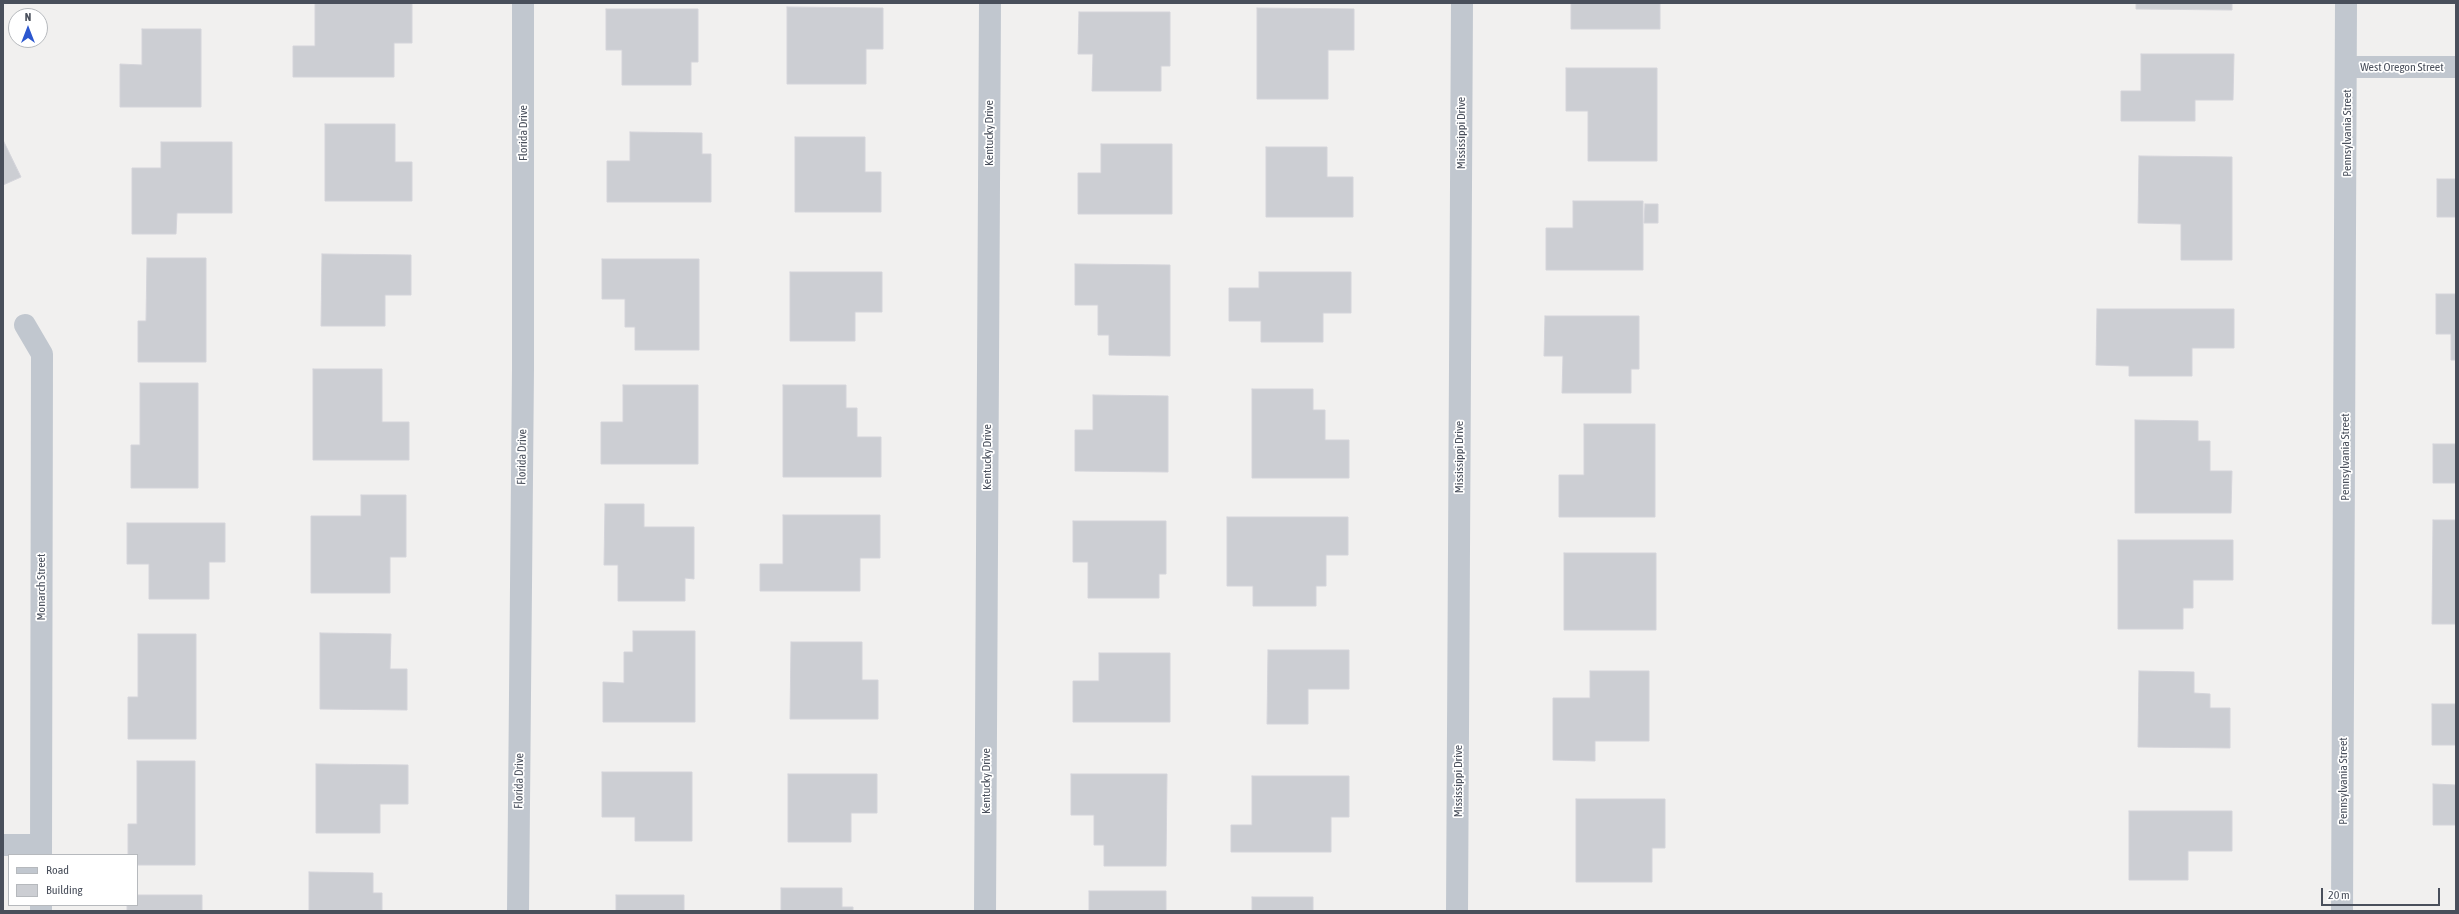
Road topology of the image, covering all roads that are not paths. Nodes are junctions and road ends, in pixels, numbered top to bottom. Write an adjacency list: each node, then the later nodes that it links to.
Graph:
1 (523, 3): 10 (street, Florida Drive)
2 (990, 3): 11 (street, Kentucky Drive)
3 (1462, 3): 12 (street, Mississippi Drive)
4 (2346, 3): 5 (street, Pennsylvania Street)
5 (2347, 67): 6 (street, West Oregon Street); 13 (street, Pennsylvania Street)
6 (2456, 67)
7 (25, 325): 9 (street, Monarch Street)
8 (3, 845): 9 (street)
9 (41, 850)
10 (518, 911)
11 (985, 911)
12 (1457, 911)
13 (2342, 911)

